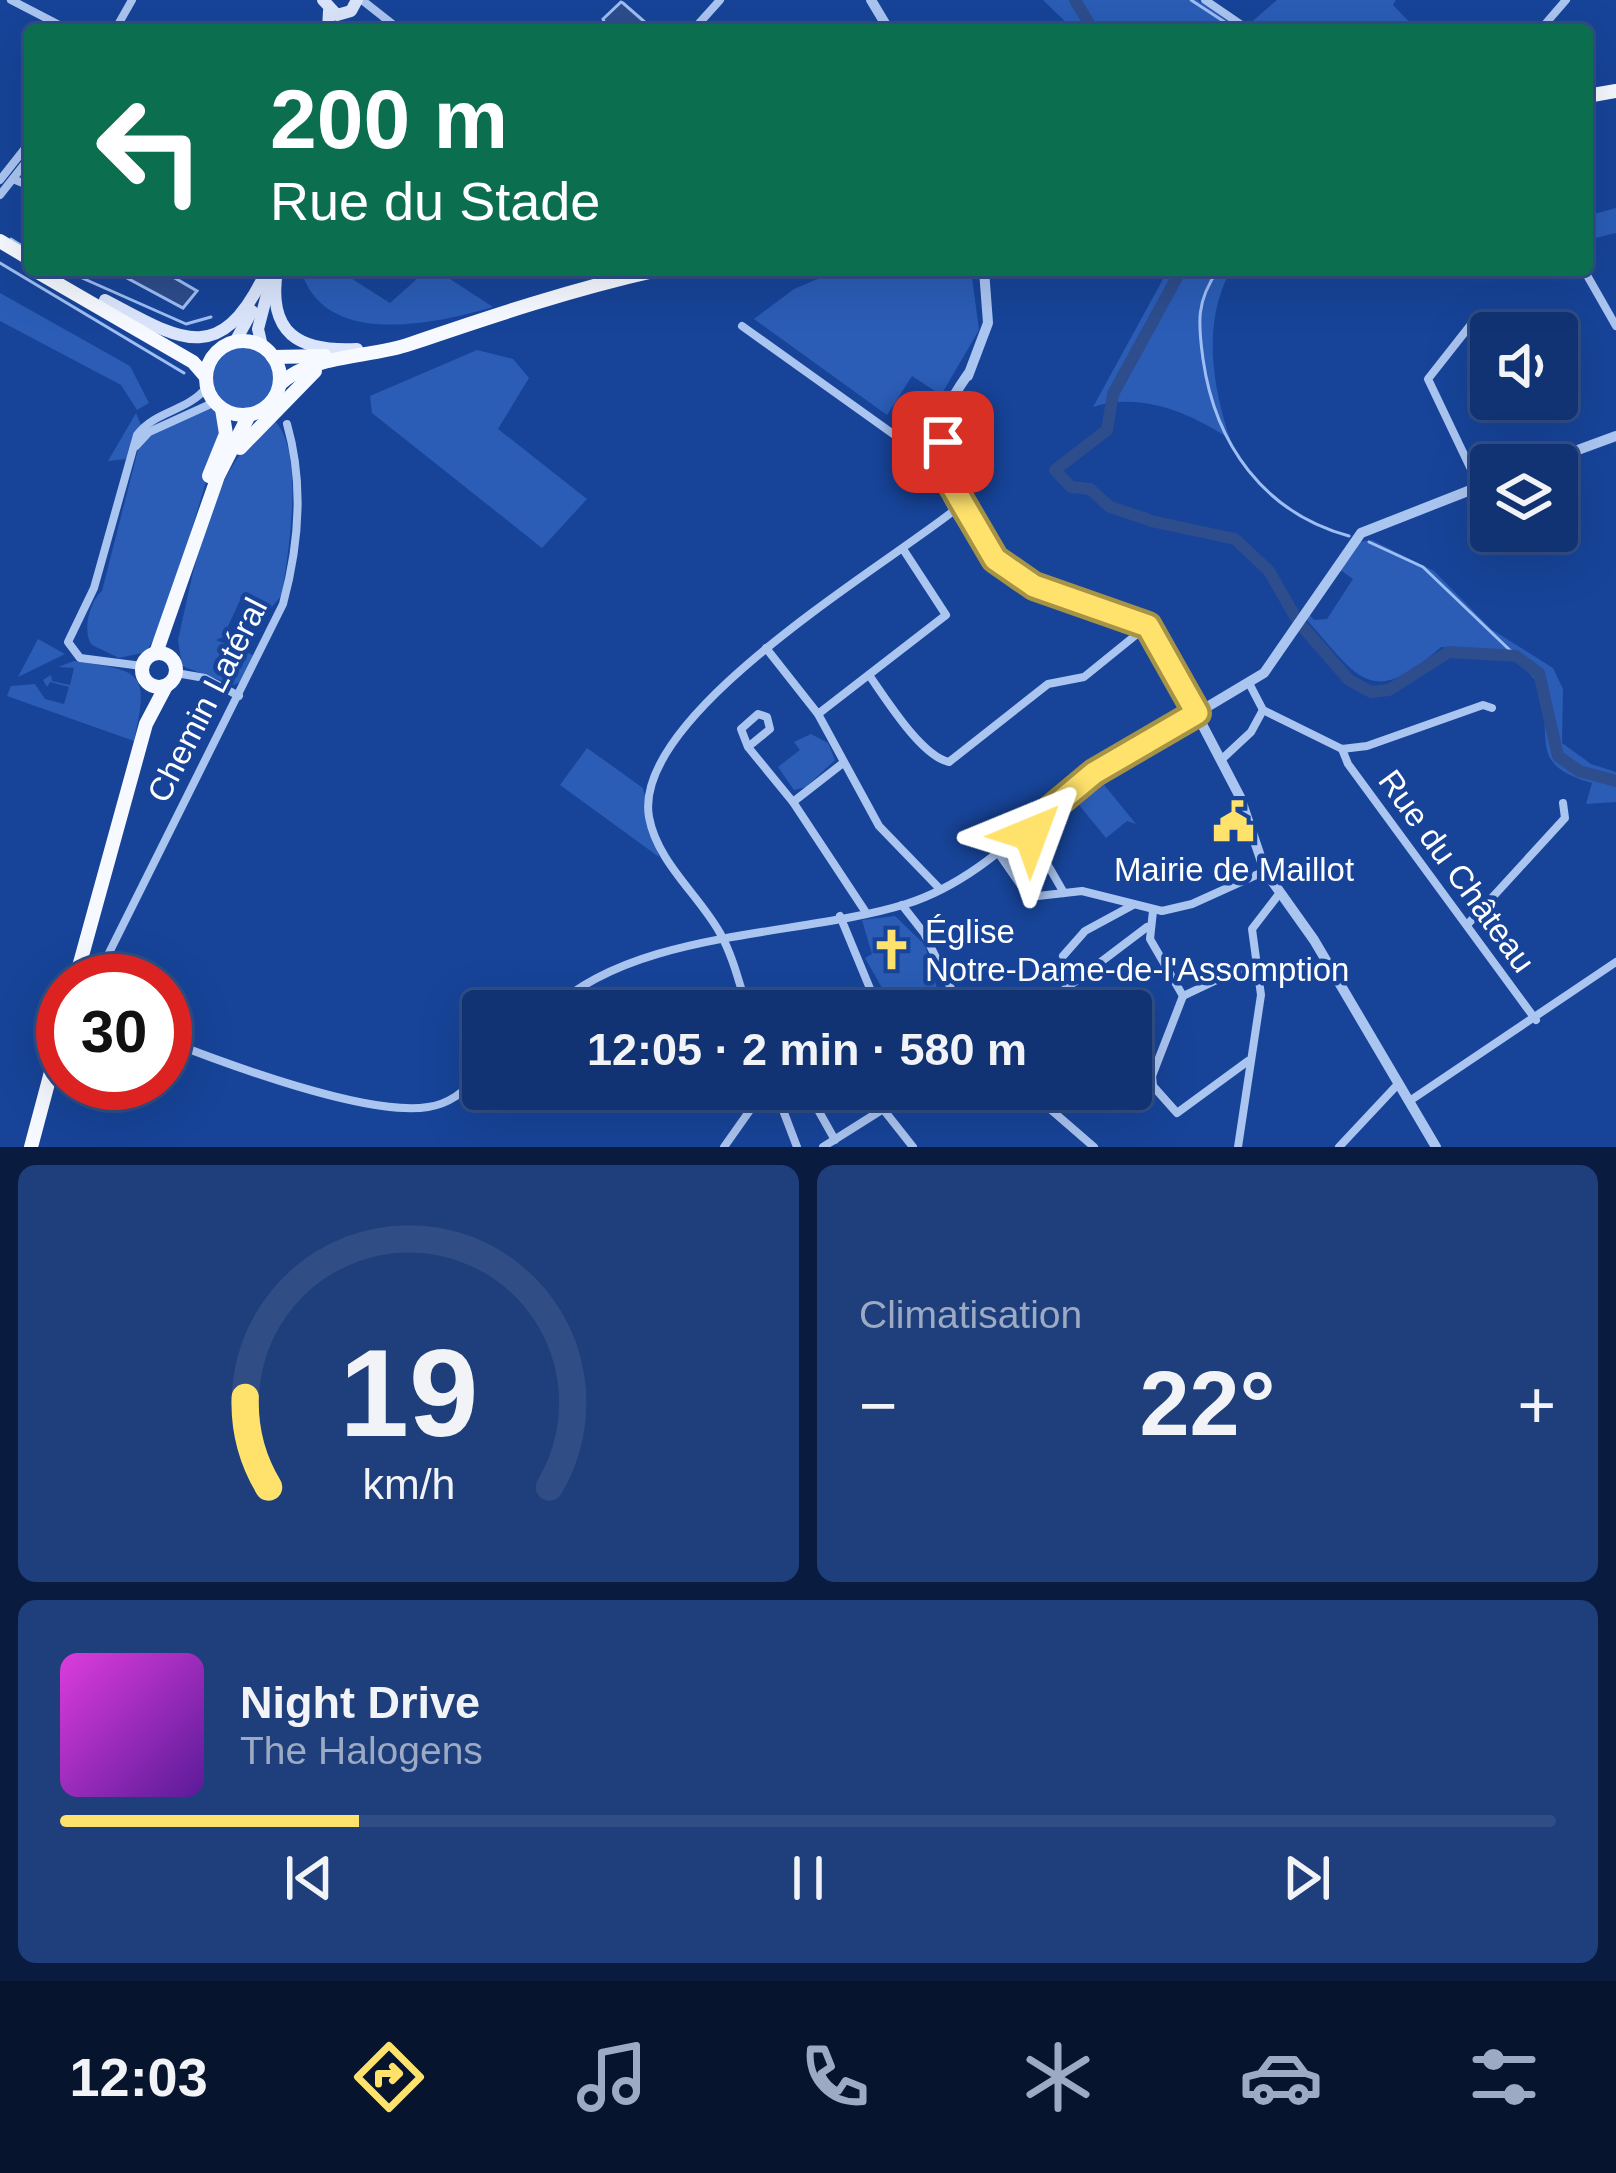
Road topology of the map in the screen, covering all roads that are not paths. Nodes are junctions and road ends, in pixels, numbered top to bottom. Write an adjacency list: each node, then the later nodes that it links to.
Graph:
1 (11, 0): 7 (street)
2 (720, 0): 8 (street)
3 (1205, 0): 9 (street)
4 (1566, 0): 10 (street)
5 (344, 6): 6 (street); 6 (street)
6 (392, 22)
7 (57, 24)
8 (698, 24)
9 (1241, 24)
10 (1545, 24)
11 (24, 150): 12 (street)
12 (16, 160): 13 (street); 15 (street)
13 (0, 165)
14 (24, 165): 16 (street)
15 (0, 179)
16 (13, 179): 17 (street); 18 (street)
17 (24, 184)
18 (0, 195)
19 (0, 241): 20 (main road)
20 (24, 260)
21 (49, 276): 38 (main road)
22 (61, 276): 30 (main road)
23 (266, 276): 30 (main road)
24 (267, 276): 34 (main road)
25 (268, 276): 36 (main road)
26 (270, 276): 37 (main road)
27 (633, 276): 37 (main road)
28 (984, 276): 45 (street)
29 (1587, 276): 33 (street)
30 (105, 300): 35 (main road)
31 (1470, 325): 46 (street)
32 (742, 326): 45 (street)
33 (1616, 326)
34 (235, 342): 35 (main road); 36 (main road)
35 (218, 350): 38 (main road)
36 (268, 352): 37 (main road); 39 (main road)
37 (356, 353): 39 (main road); 50 (main road)
38 (206, 382): 40 (main road); 47 (street)
39 (280, 384): 41 (main road)
40 (218, 406): 41 (main road); 47 (street); 52 (main road)
41 (249, 415): 50 (main road)
42 (286, 424): 60 (street, Chemin Latéral)
43 (1616, 436): 44 (street)
44 (1578, 450)
45 (939, 456): 49 (street)
46 (1470, 456)
47 (130, 458): 56 (street)
48 (1470, 490): 59 (street)
49 (959, 507): 51 (street); 53 (street)
50 (206, 511): 52 (main road)
51 (903, 549): 54 (street); 57 (street)
52 (189, 563): 55 (main road)
53 (1148, 626): 57 (street); 63 (street)
54 (766, 648): 64 (street); 85 (street)
55 (163, 655): 56 (main road); 58 (main road)
56 (144, 674): 58 (main road); 65 (main road)
57 (869, 675): 64 (street)
58 (171, 680): 60 (street); 65 (main road)
59 (1250, 685): 62 (street); 63 (street)
60 (238, 696): 87 (street, Chemin Latéral)
61 (1492, 708): 67 (street)
62 (1263, 710): 67 (street); 68 (street)
63 (1197, 713): 68 (street); 72 (street)
64 (818, 715): 69 (street)
65 (146, 724): 86 (main road)
66 (748, 747): 66 (street); 70 (street)
67 (1342, 749): 83 (street, Rue du Château)
68 (1221, 760): 74 (street)
69 (843, 763): 70 (street); 75 (street)
70 (794, 802): 80 (street)
71 (1563, 803): 83 (street)
72 (1027, 829): 73 (street); 76 (street)
73 (999, 854): 75 (street); 76 (street)
74 (1265, 871): 77 (street); 81 (street)
75 (940, 889): 79 (street)
76 (1064, 893): 78 (street)
77 (1280, 894): 89 (street); 100 (street)
78 (1134, 904): 81 (street); 88 (street)
79 (902, 905): 80 (street); 94 (street)
80 (865, 911): 82 (street)
81 (1154, 911): 84 (street)
82 (840, 916): 85 (street); 93 (street)
83 (1467, 925): 97 (street, Rue du Château)
84 (1148, 927): 95 (street); 96 (street)
85 (722, 936): 91 (street); 92 (street)
86 (82, 954)
87 (108, 954)
88 (1063, 956)
89 (1255, 962): 96 (street); 99 (street)
90 (1616, 962): 97 (street)
91 (580, 990)
92 (741, 990)
93 (871, 990)
94 (948, 990)
95 (1064, 990)
96 (1184, 996): 99 (street)
97 (1536, 1020): 102 (street)
98 (192, 1050): 101 (street)
99 (1248, 1061): 117 (street)
100 (1400, 1082): 102 (street); 118 (street)
101 (462, 1090)
102 (1411, 1100): 119 (street)
103 (41, 1110): 111 (main road)
104 (750, 1110): 112 (street)
105 (783, 1110): 113 (street)
106 (818, 1110): 110 (street)
107 (882, 1110): 110 (street)
108 (884, 1110): 115 (street)
109 (1052, 1110): 116 (street)
110 (835, 1141): 114 (street)
111 (31, 1147)
112 (724, 1147)
113 (797, 1147)
114 (824, 1147)
115 (913, 1147)
116 (1094, 1147)
117 (1238, 1147)
118 (1339, 1147)
119 (1436, 1147)

